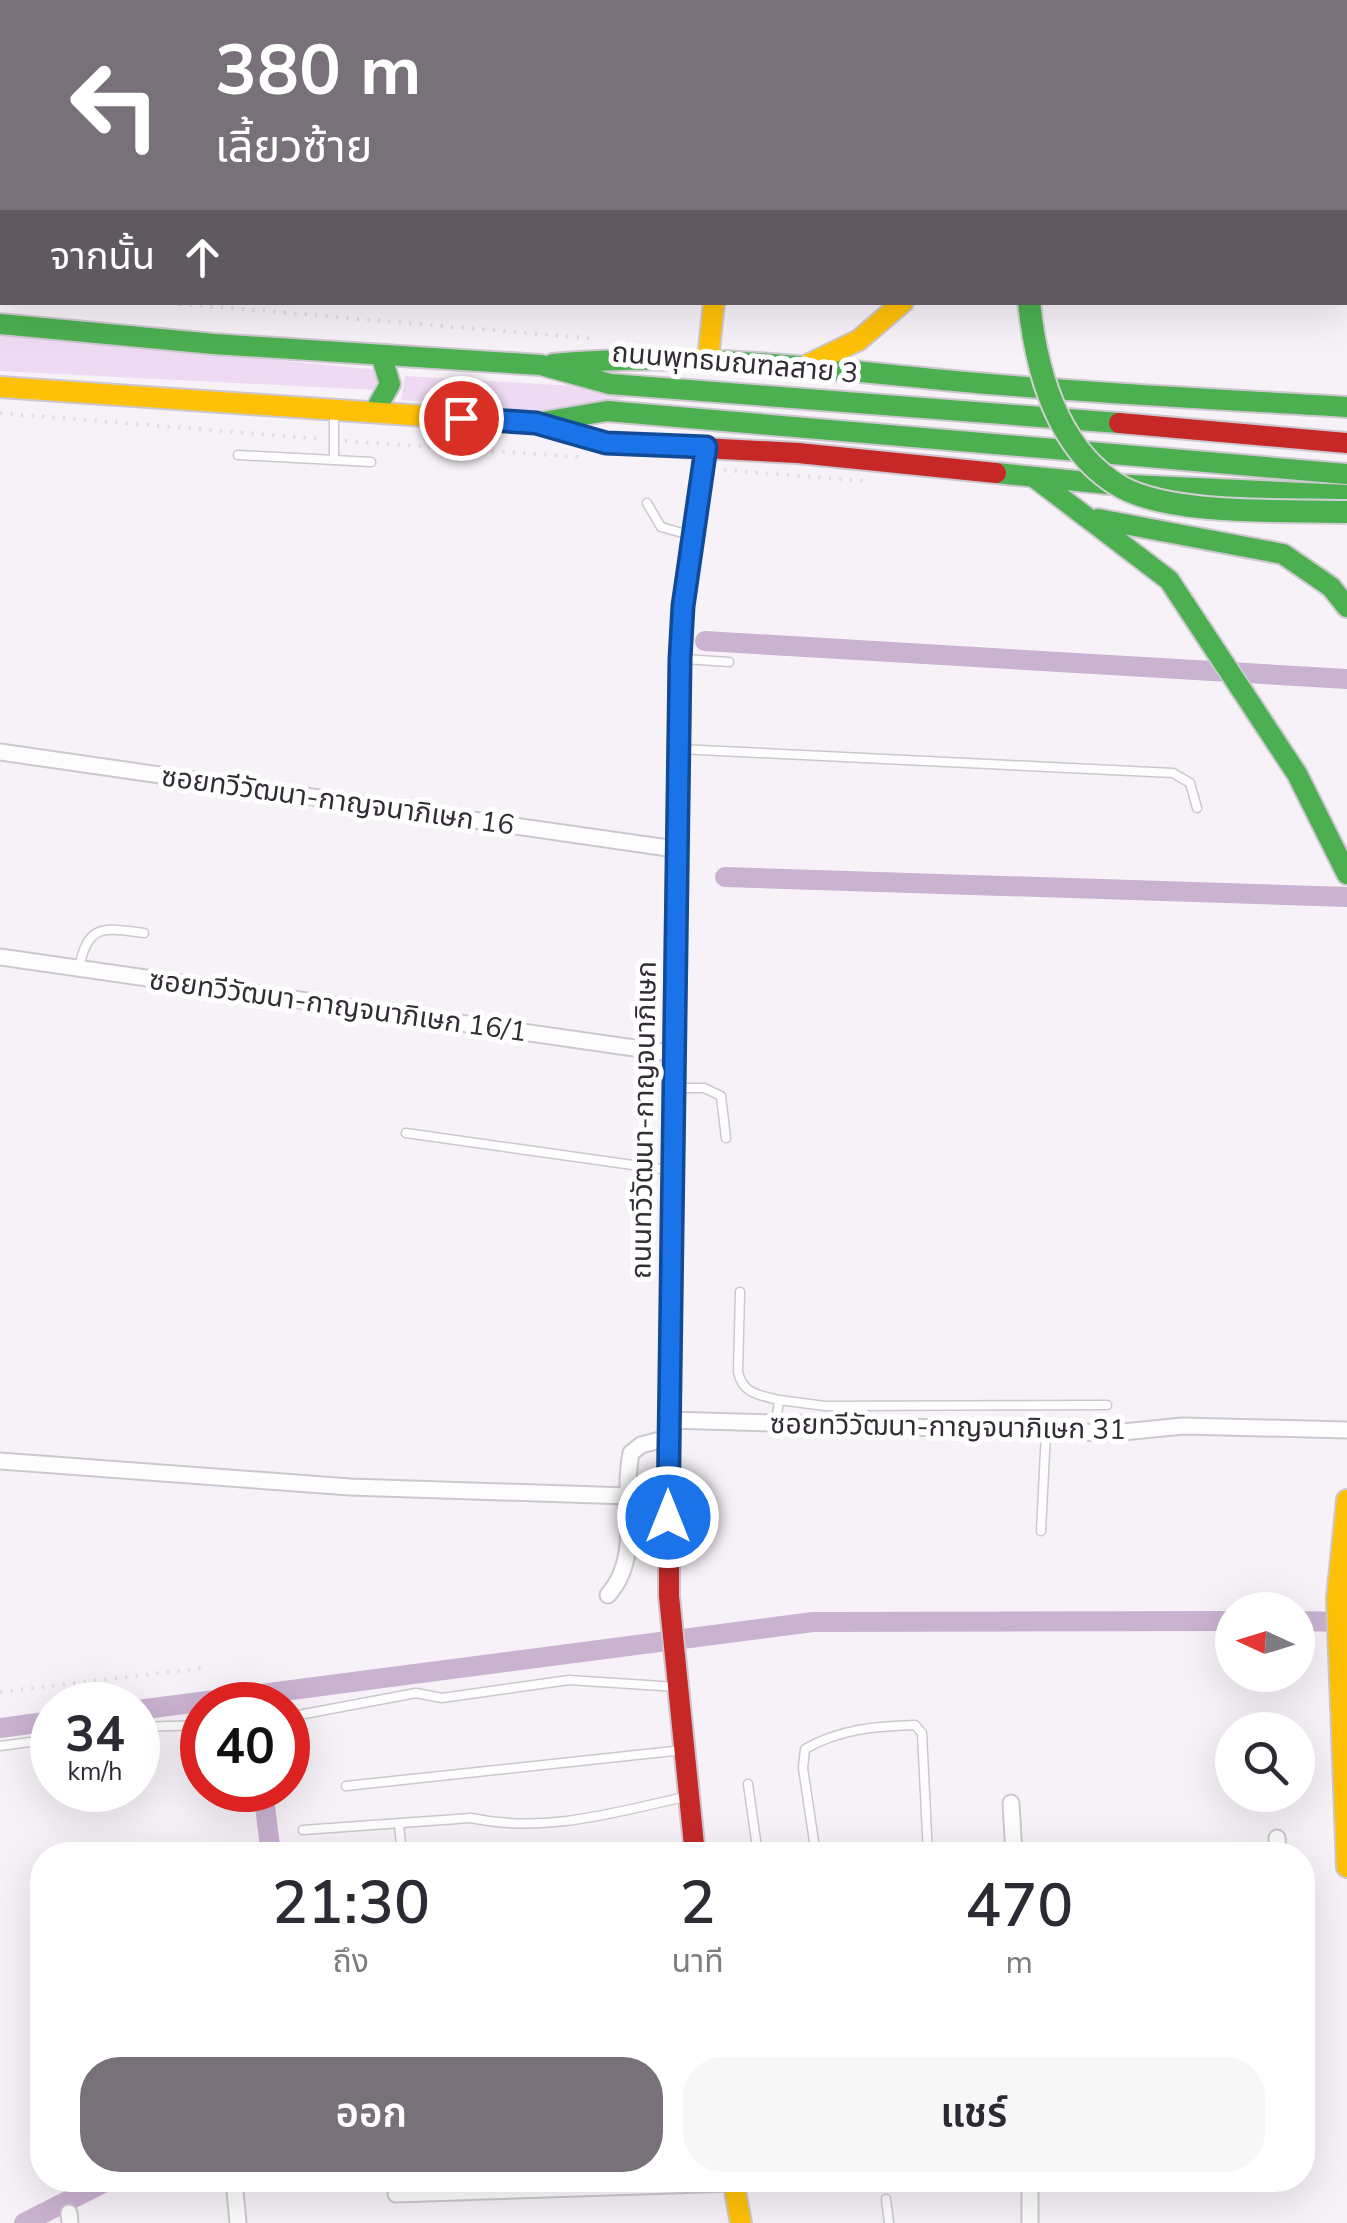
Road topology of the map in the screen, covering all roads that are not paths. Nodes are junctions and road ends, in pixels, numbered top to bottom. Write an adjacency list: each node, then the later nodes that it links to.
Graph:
1 (714, 305): 6 (main road)
2 (899, 305): 8 (main road)
3 (1029, 305): 23 (main road, bridge)
4 (0, 324): 5 (main road, ถนนพุทธมณฑลสาย 3)
5 (381, 355): 7 (main road, ถนนพุทธมณฑลสาย 3); 12 (main road)
6 (708, 359): 7 (main road); 8 (main road)
7 (541, 366): 14 (main road, ถนนพุทธมณฑลสาย 3)
8 (803, 367): 10 (main road)
9 (0, 388): 11 (main road)
10 (1347, 407)
11 (334, 408): 12 (main road); 17 (lane)
12 (375, 410): 13 (main road)
13 (536, 423): 15 (main road); 19 (main road)
14 (1347, 444)
15 (706, 447): 20 (main road); 25 (main road, ถนนทวีวัฒนา-กาญจนาภิเษก)
16 (238, 455): 17 (lane)
17 (334, 460): 18 (lane)
18 (371, 462)
19 (1347, 474)
20 (1034, 476): 21 (main road); 24 (main road)
21 (1347, 495)
22 (647, 503): 25 (lane)
23 (1347, 512)
24 (1091, 518): 26 (main road); 33 (main road)
25 (695, 536): 27 (main road, ถนนทวีวัฒนา-กาญจนาภิเษก)
26 (1347, 608)
27 (680, 659): 28 (lane); 29 (main road, ถนนทวีวัฒนา-กาญจนาภิเษก)
28 (729, 662)
29 (677, 748): 31 (lane); 32 (main road, ถนนทวีวัฒนา-กาญจนาภิเษก)
30 (0, 752): 32 (street, ซอยทวีวัฒนา-กาญจนาภิเษก 16)
31 (1197, 808)
32 (676, 849): 37 (main road, ถนนทวีวัฒนา-กาญจนาภิเษก)
33 (1346, 871)
34 (144, 933): 36 (lane)
35 (0, 957): 36 (street, ซอยทวีวัฒนา-กาญจนาภิเษก 16/1)
36 (78, 968): 37 (street, ซอยทวีวัฒนา-กาญจนาภิเษก 16/1)
37 (676, 1054): 38 (main road, ถนนทวีวัฒนา-กาญจนาภิเษก)
38 (674, 1088): 40 (lane); 41 (main road, ถนนทวีวัฒนา-กาญจนาภิเษก)
39 (406, 1133): 41 (lane)
40 (726, 1138)
41 (672, 1171): 46 (main road, ถนนทวีวัฒนา-กาญจนาภิเษก)
42 (740, 1292): 43 (lane)
43 (779, 1400): 44 (lane); 45 (lane)
44 (1108, 1405)
45 (776, 1423): 46 (street, ซอยทวีวัฒนา-กาญจนาภิเษก 31); 48 (street, ซอยทวีวัฒนา-กาญจนาภิเษก 31)
46 (668, 1429): 50 (street); 54 (main road, ถนนทวีวัฒนา-กาญจนาภิเษก)
47 (1347, 1430): 48 (street, ซอยทวีวัฒนา-กาญจนาภิเษก 31)
48 (1046, 1432): 52 (lane)
49 (0, 1461): 50 (street)
50 (628, 1496): 53 (street)
51 (1347, 1500): 71 (main road)
52 (1040, 1531)
53 (608, 1595)
54 (677, 1687): 55 (lane); 58 (main road, ถนนทวีวัฒนา-กาญจนาภิเษก)
55 (310, 1713)
56 (30, 1741): 57 (lane)
57 (0, 1746)
58 (683, 1750): 60 (lane); 61 (main road, ถนนทวีวัฒนา-กาญจนาภิเษก)
59 (748, 1784): 67 (lane)
60 (346, 1786)
61 (689, 1796): 63 (lane); 66 (main road, ถนนทวีวัฒนา-กาญจนาภิเษก)
62 (1011, 1803): 70 (street)
63 (399, 1824): 64 (lane); 65 (lane)
64 (303, 1830)
65 (401, 1842)
66 (694, 1842)
67 (756, 1842)
68 (814, 1842): 69 (lane)
69 (927, 1842)
70 (1013, 1842)
71 (1347, 1868)
72 (235, 2192): 78 (street)
73 (452, 2192): 76 (street)
74 (736, 2192): 79 (main road)
75 (1030, 2192): 81 (street)
76 (396, 2194)
77 (886, 2199): 80 (lane)
78 (238, 2223)
79 (741, 2223)
80 (890, 2223)
81 (1030, 2223)

